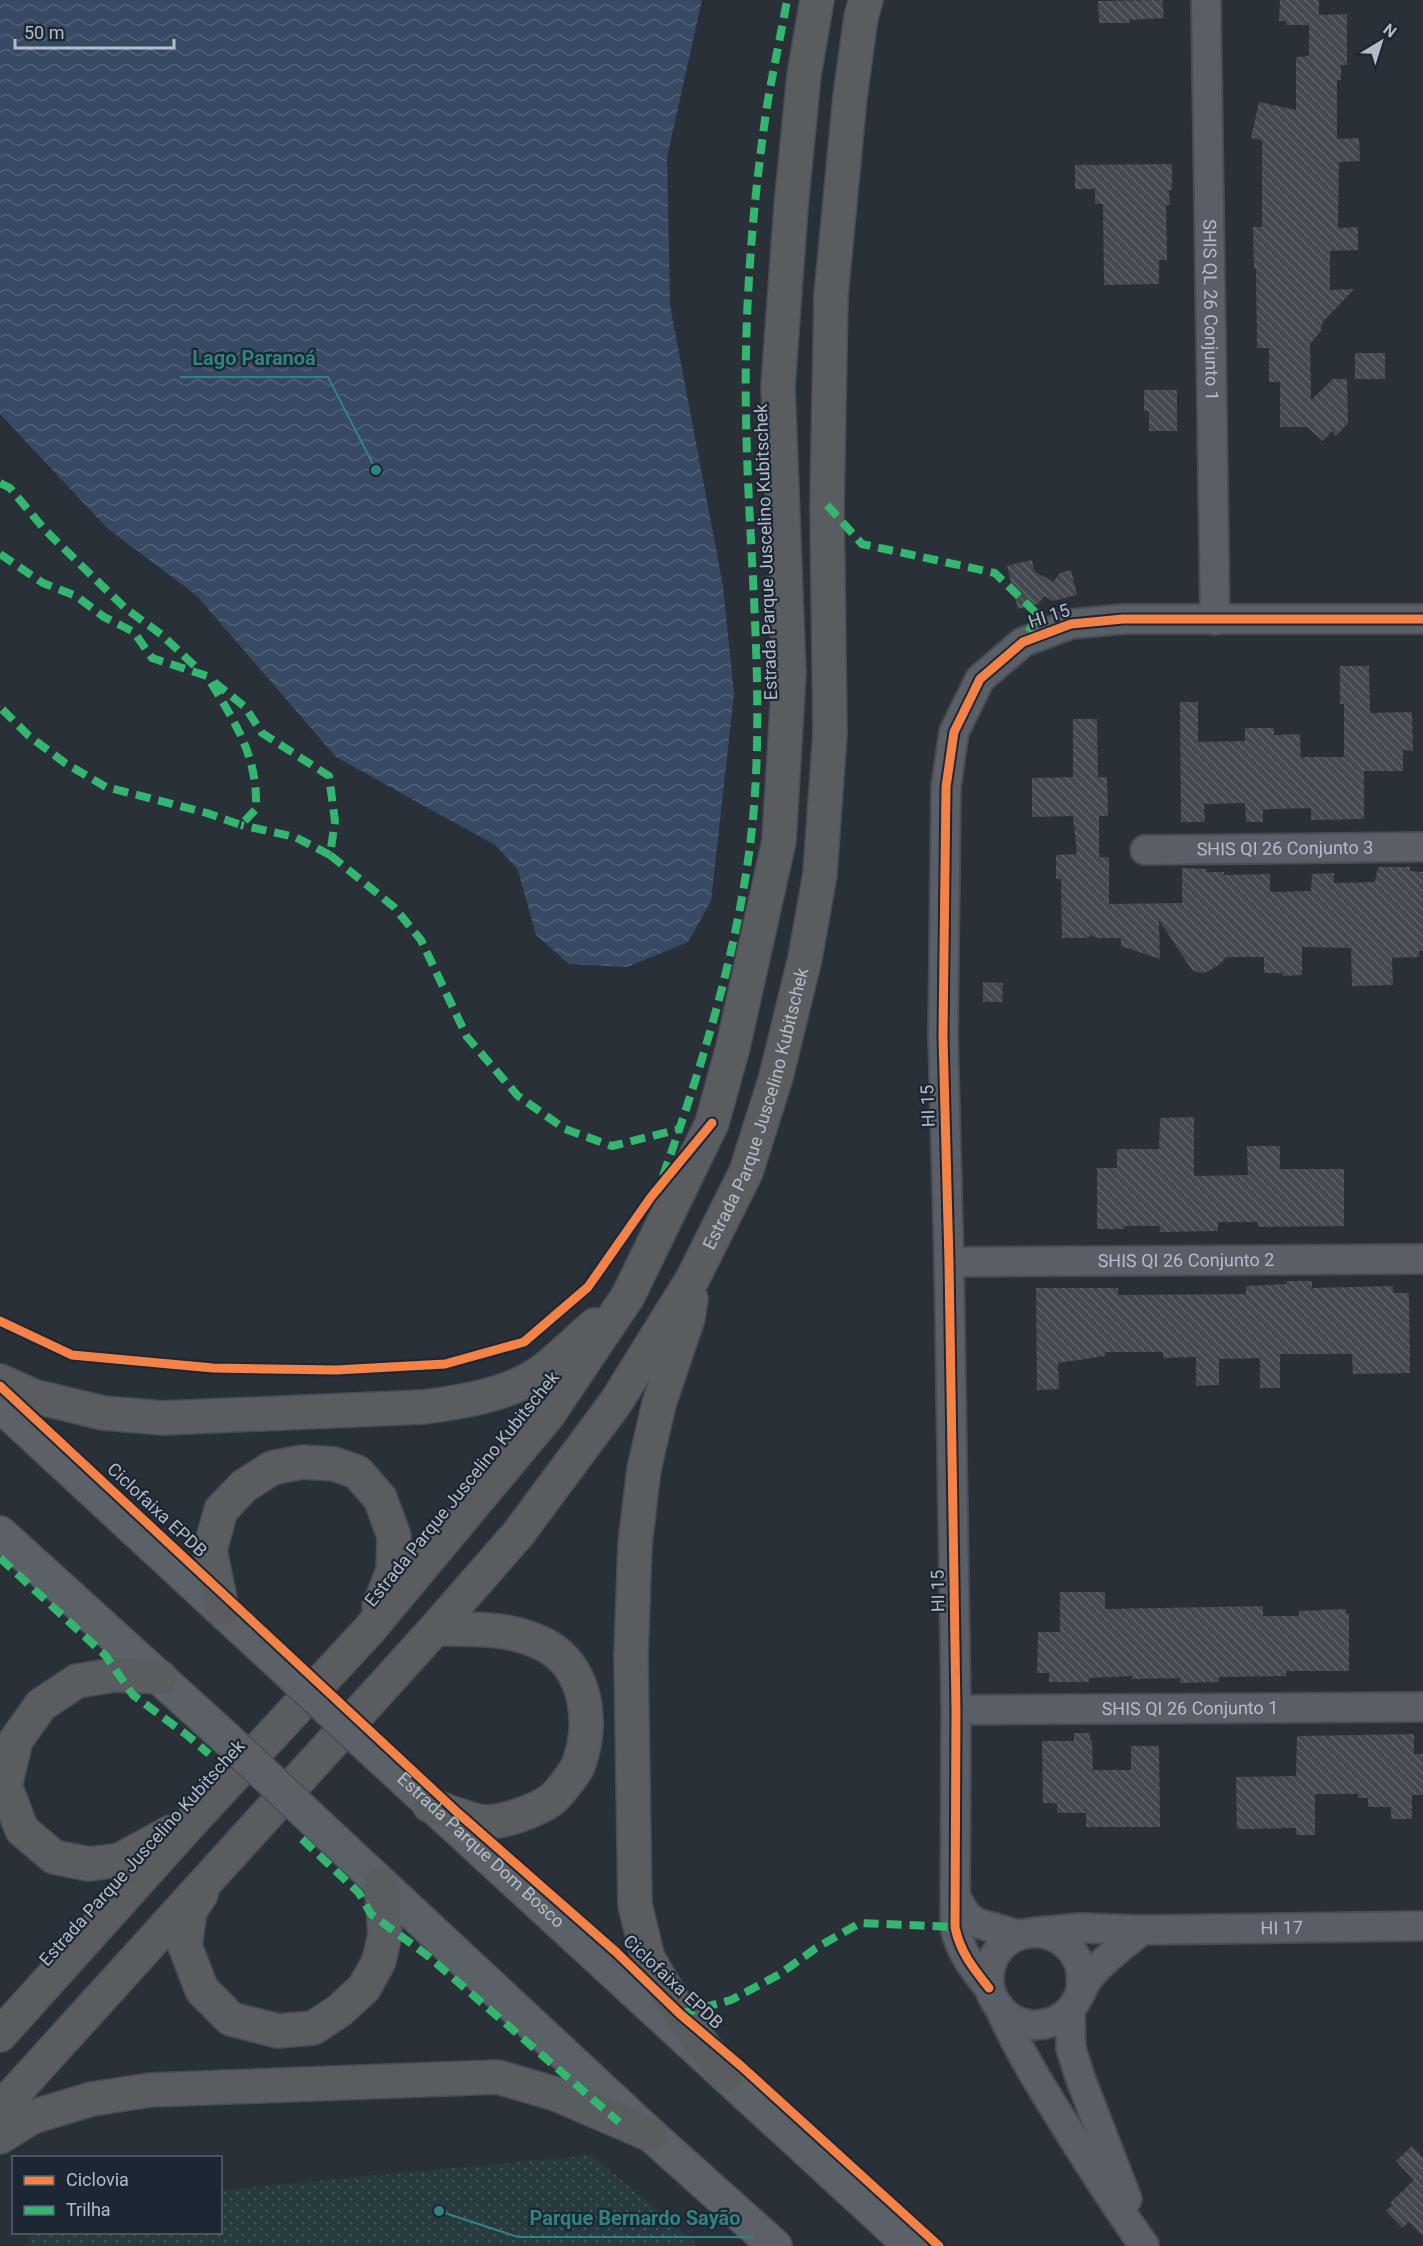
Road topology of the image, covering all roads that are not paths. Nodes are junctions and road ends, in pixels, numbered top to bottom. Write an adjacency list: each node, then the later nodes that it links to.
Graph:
1 (818, 0): 11 (highway, Estrada Parque Juscelino Kubitschek)
2 (866, 0): 10 (highway, Estrada Parque Juscelino Kubitschek)
3 (1206, 0): 5 (street, SHIS QL 26 Conjunto 1)
4 (1423, 619): 5 (street, HI 15)
5 (1215, 620): 9 (street, HI 15)
6 (1423, 847): 7 (street, SHIS QI 26 Conjunto 3)
7 (1145, 850)
8 (1423, 1259): 9 (street, SHIS QI 26 Conjunto 2)
9 (949, 1263): 20 (street, HI 15)
10 (693, 1278): 17 (highway, Estrada Parque Juscelino Kubitschek); 32 (highway)
11 (628, 1296): 12 (highway); 16 (highway, Estrada Parque Juscelino Kubitschek)
12 (0, 1381)
13 (0, 1405): 15 (main road, Estrada Parque Dom Bosco)
14 (0, 1533): 18 (main road)
15 (222, 1609): 16 (highway); 21 (main road, Estrada Parque Dom Bosco, bridge)
16 (370, 1629): 22 (highway, Estrada Parque Juscelino Kubitschek)
17 (435, 1629): 21 (highway); 23 (highway, Estrada Parque Juscelino Kubitschek)
18 (160, 1677): 22 (highway); 24 (main road, bridge)
19 (1423, 1707): 20 (street, SHIS QI 26 Conjunto 1)
20 (956, 1710): 25 (street, HI 15)
21 (429, 1804): 32 (main road, Estrada Parque Dom Bosco)
22 (194, 1819): 31 (highway, Estrada Parque Juscelino Kubitschek)
23 (221, 1864): 24 (highway); 33 (highway, Estrada Parque Juscelino Kubitschek)
24 (381, 1884): 34 (main road)
25 (957, 1899): 28 (street); 29 (street, HI 15)
26 (1423, 1926): 27 (street, HI 17)
27 (1142, 1930): 28 (street, HI 17); 30 (street)
28 (1027, 1934): 29 (street); 30 (street)
29 (994, 1999): 30 (street); 38 (street)
30 (1075, 2000): 38 (street)
31 (0, 2035)
32 (725, 2075): 37 (main road, Estrada Parque Dom Bosco)
33 (0, 2109)
34 (651, 2135): 35 (highway); 36 (main road)
35 (0, 2137)
36 (774, 2246)
37 (911, 2246)
38 (1144, 2246)

